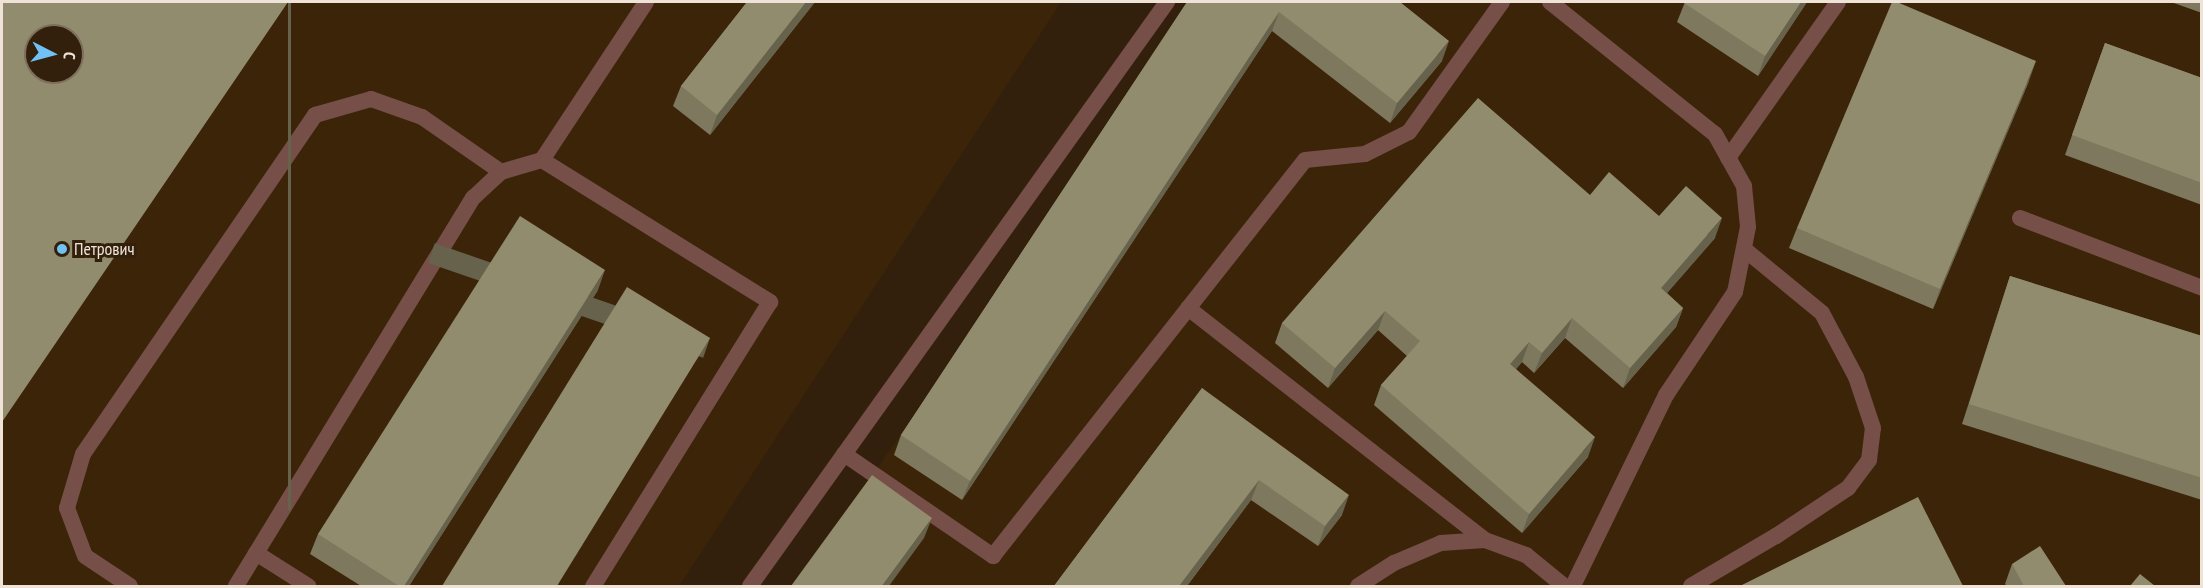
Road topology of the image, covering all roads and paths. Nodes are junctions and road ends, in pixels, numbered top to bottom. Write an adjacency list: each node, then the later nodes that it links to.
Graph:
1 (646, 2): 7 (lane)
2 (1167, 2): 13 (lane)
3 (1502, 2): 12 (lane)
4 (1550, 2): 6 (lane)
5 (1838, 2): 6 (lane)
6 (1728, 158): 10 (lane)
7 (542, 160): 8 (lane); 19 (lane)
8 (501, 172): 15 (lane); 16 (lane)
9 (2020, 218): 11 (lane)
10 (1744, 249): 23 (lane); 24 (lane)
11 (2202, 288)
12 (1188, 308): 13 (lane); 14 (lane)
13 (844, 454): 20 (lane)
14 (1485, 540): 21 (lane); 22 (lane)
15 (256, 553): 17 (lane); 18 (lane)
16 (130, 586)
17 (236, 586)
18 (308, 586)
19 (592, 586)
20 (750, 586)
21 (1358, 586)
22 (1564, 586)
23 (1573, 586)
24 (1691, 586)

